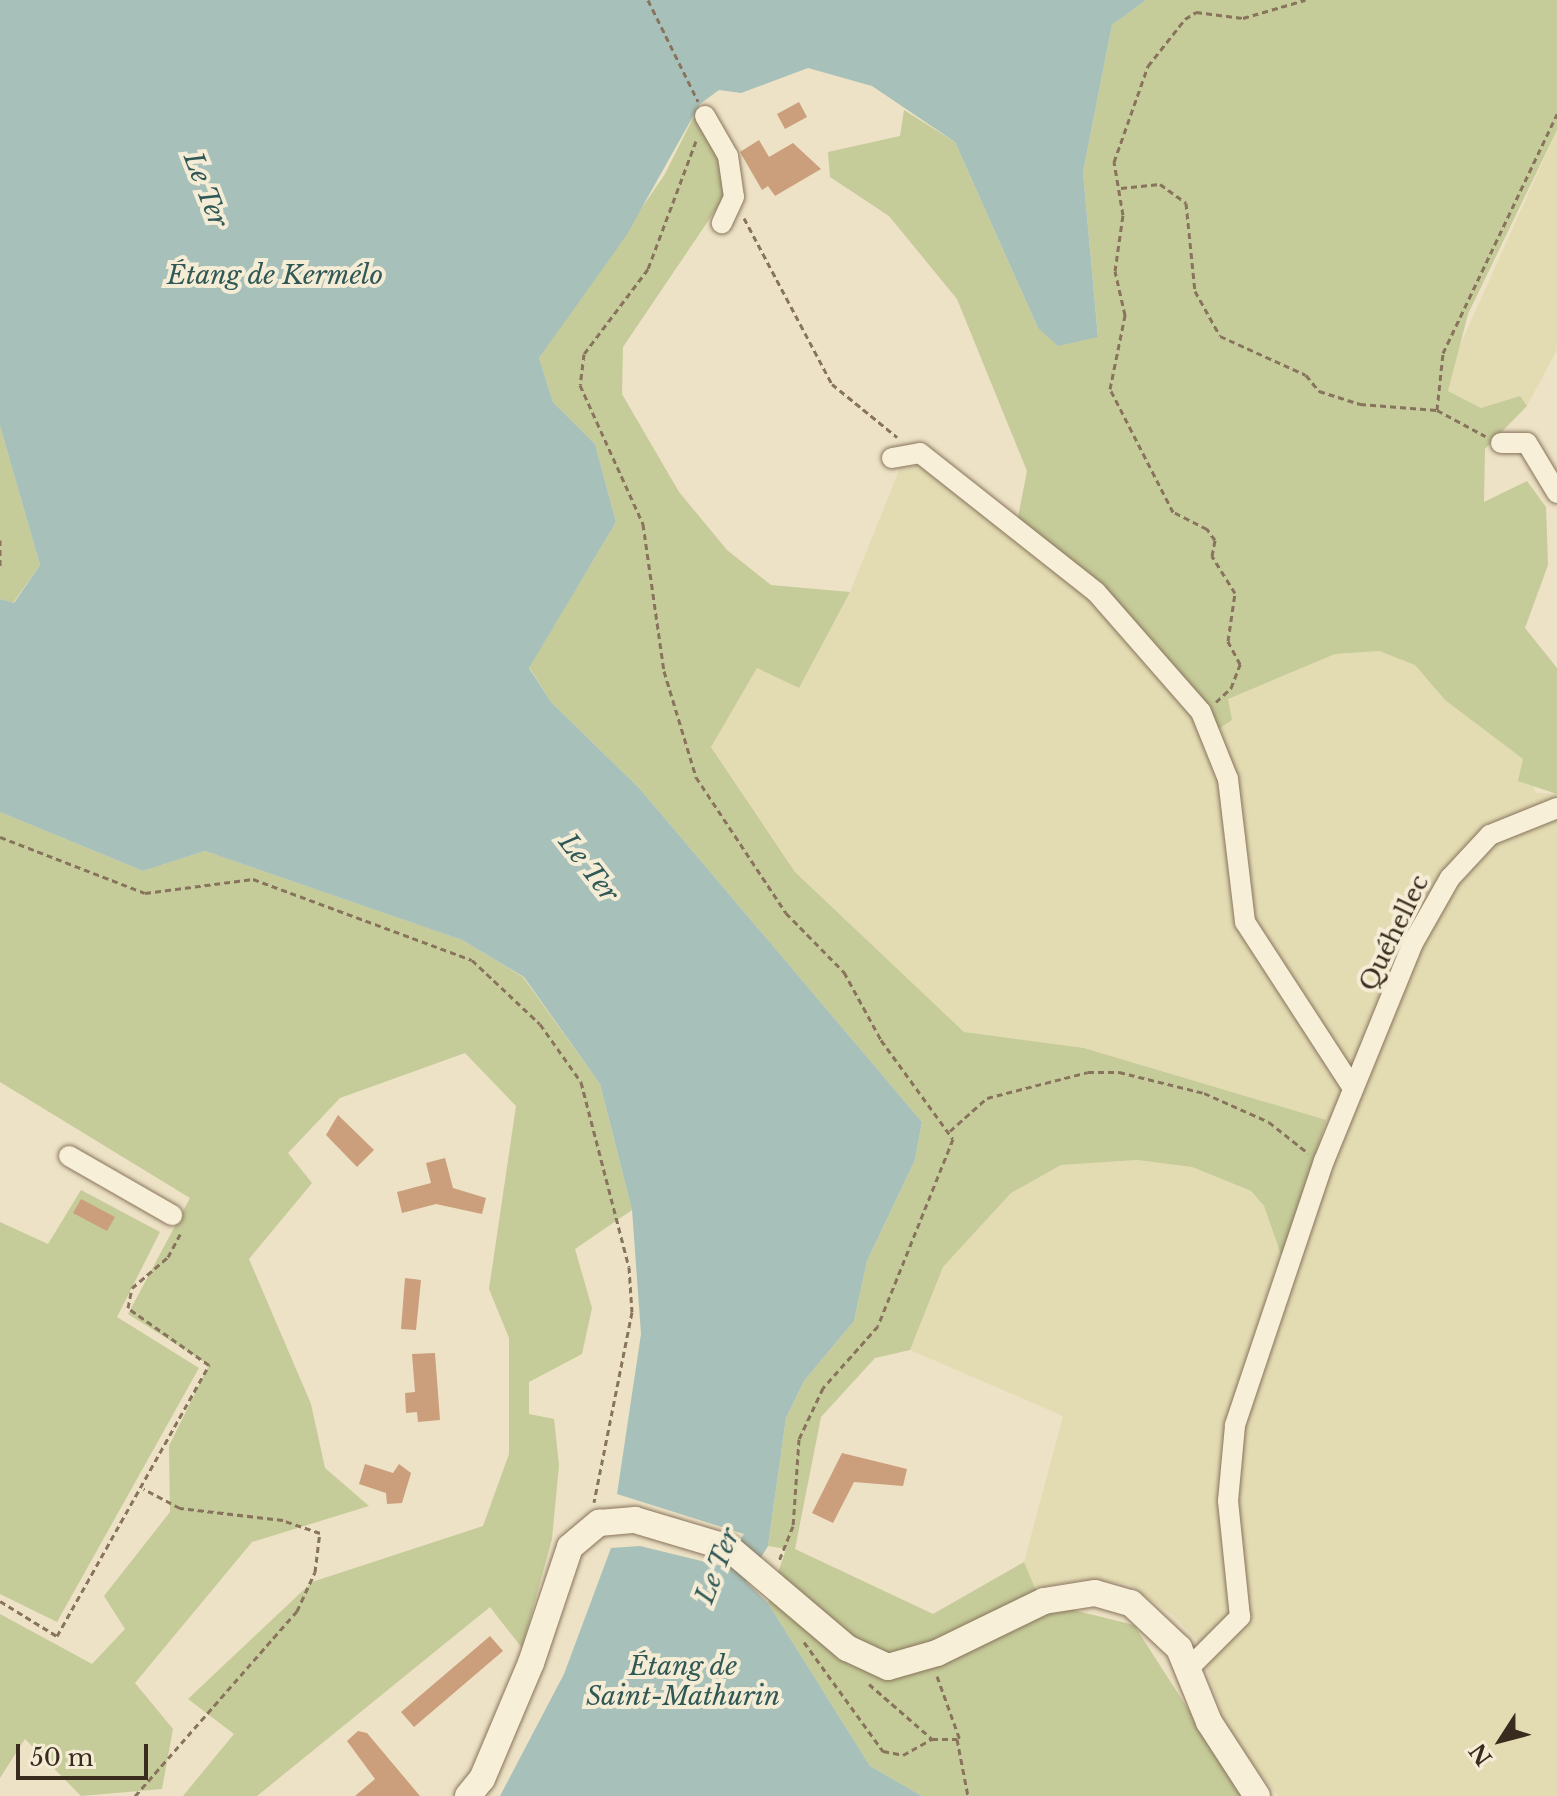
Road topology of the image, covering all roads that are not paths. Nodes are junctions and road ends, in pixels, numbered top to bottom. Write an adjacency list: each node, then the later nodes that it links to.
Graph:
1 (703, 110): 2 (street)
2 (722, 223)
3 (1501, 443): 5 (street)
4 (892, 458): 7 (street)
5 (1557, 493)
6 (1557, 808): 7 (street, Quéhellec)
7 (1352, 1087): 10 (street, Quéhellec)
8 (69, 1156): 9 (street)
9 (172, 1215)
10 (1188, 1669): 11 (street); 12 (street)
11 (468, 1796)
12 (1257, 1796)

